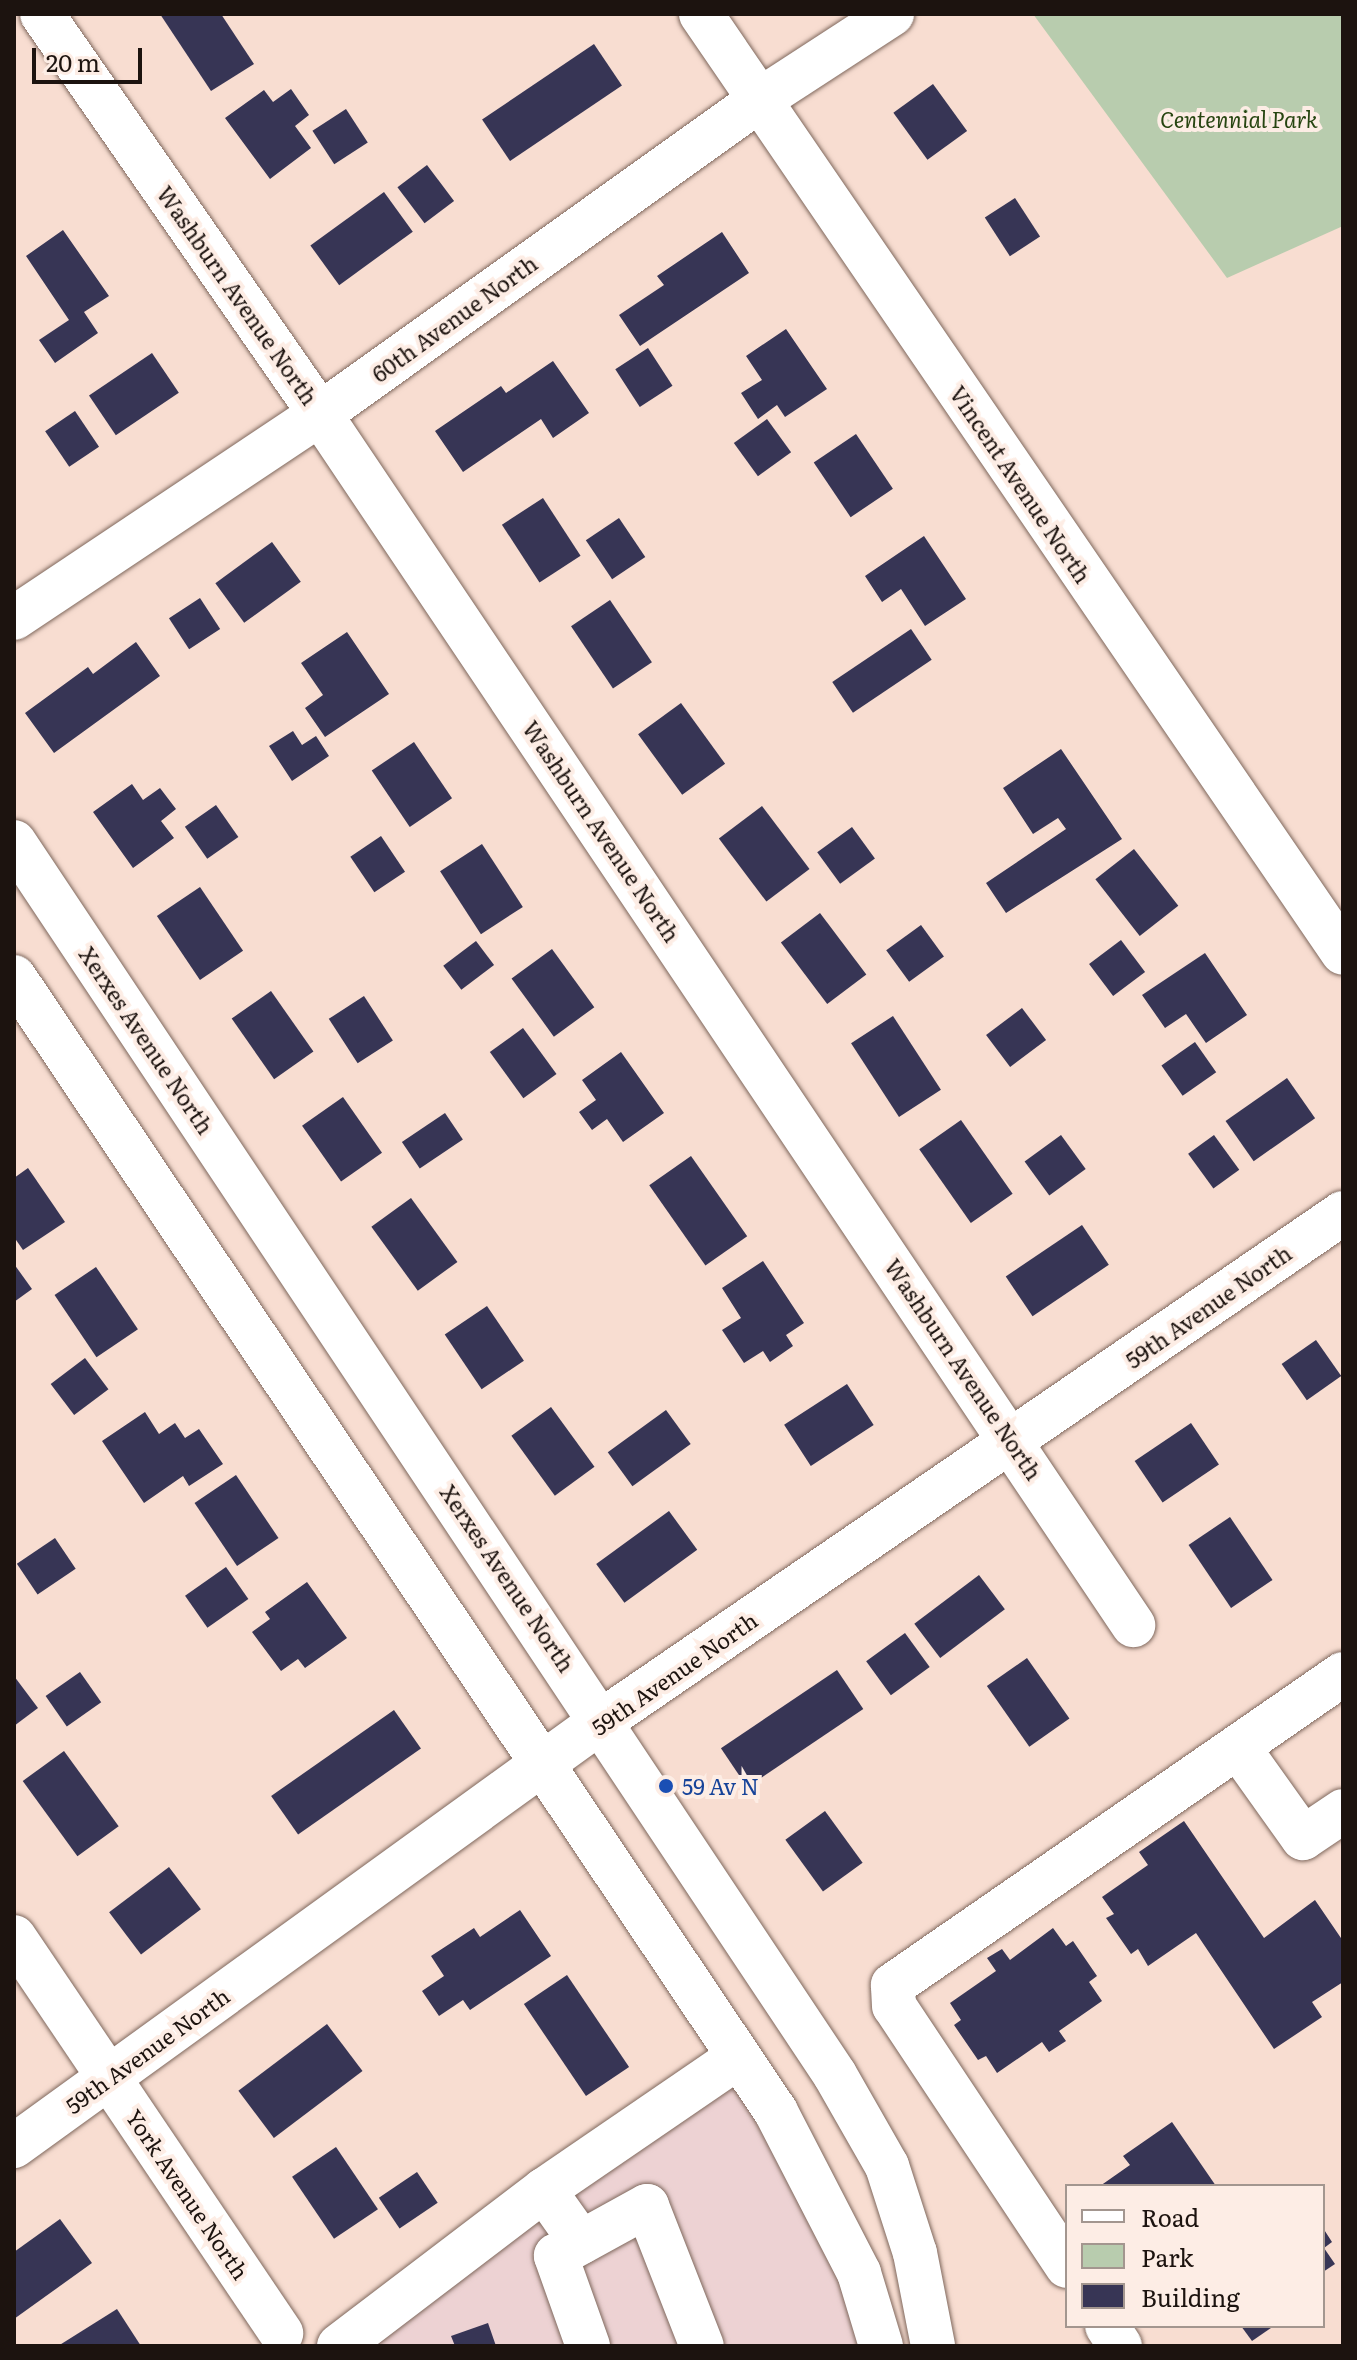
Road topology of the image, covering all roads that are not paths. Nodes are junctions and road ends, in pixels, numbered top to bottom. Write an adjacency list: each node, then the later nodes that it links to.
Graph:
1 (701, 14): 4 (street, Vincent Avenue North)
2 (892, 14): 4 (street, 60th Avenue North)
3 (52, 28): 5 (street, Washburn Avenue North)
4 (758, 101): 5 (street, 60th Avenue North); 8 (street, Vincent Avenue North)
5 (320, 414): 6 (street, 60th Avenue North); 11 (street, Washburn Avenue North)
6 (14, 618)
7 (14, 842): 14 (street, Xerxes Avenue North)
8 (1343, 953)
9 (14, 977): 16 (street)
10 (1343, 1213): 11 (street, 59th Avenue North)
11 (1013, 1441): 12 (street, Washburn Avenue North); 14 (street, 59th Avenue North)
12 (1133, 1625)
13 (1343, 1674): 15 (street)
14 (603, 1720): 16 (street, 59th Avenue North); 31 (street, Xerxes Avenue North)
15 (1238, 1747): 17 (street); 24 (street)
16 (544, 1765): 19 (street); 20 (street, 59th Avenue North)
17 (1343, 1811)
18 (14, 1937): 20 (street, York Avenue North)
19 (738, 2057): 22 (street); 30 (street)
20 (109, 2078): 21 (street, 59th Avenue North); 26 (street, York Avenue North)
21 (14, 2146)
22 (544, 2190): 23 (street); 27 (street)
23 (581, 2242): 28 (street); 29 (street)
24 (1065, 2263)
25 (1108, 2328): 32 (street)
26 (281, 2333)
27 (339, 2346)
28 (588, 2346)
29 (702, 2346)
30 (881, 2346)
31 (933, 2346)
32 (1120, 2346)

